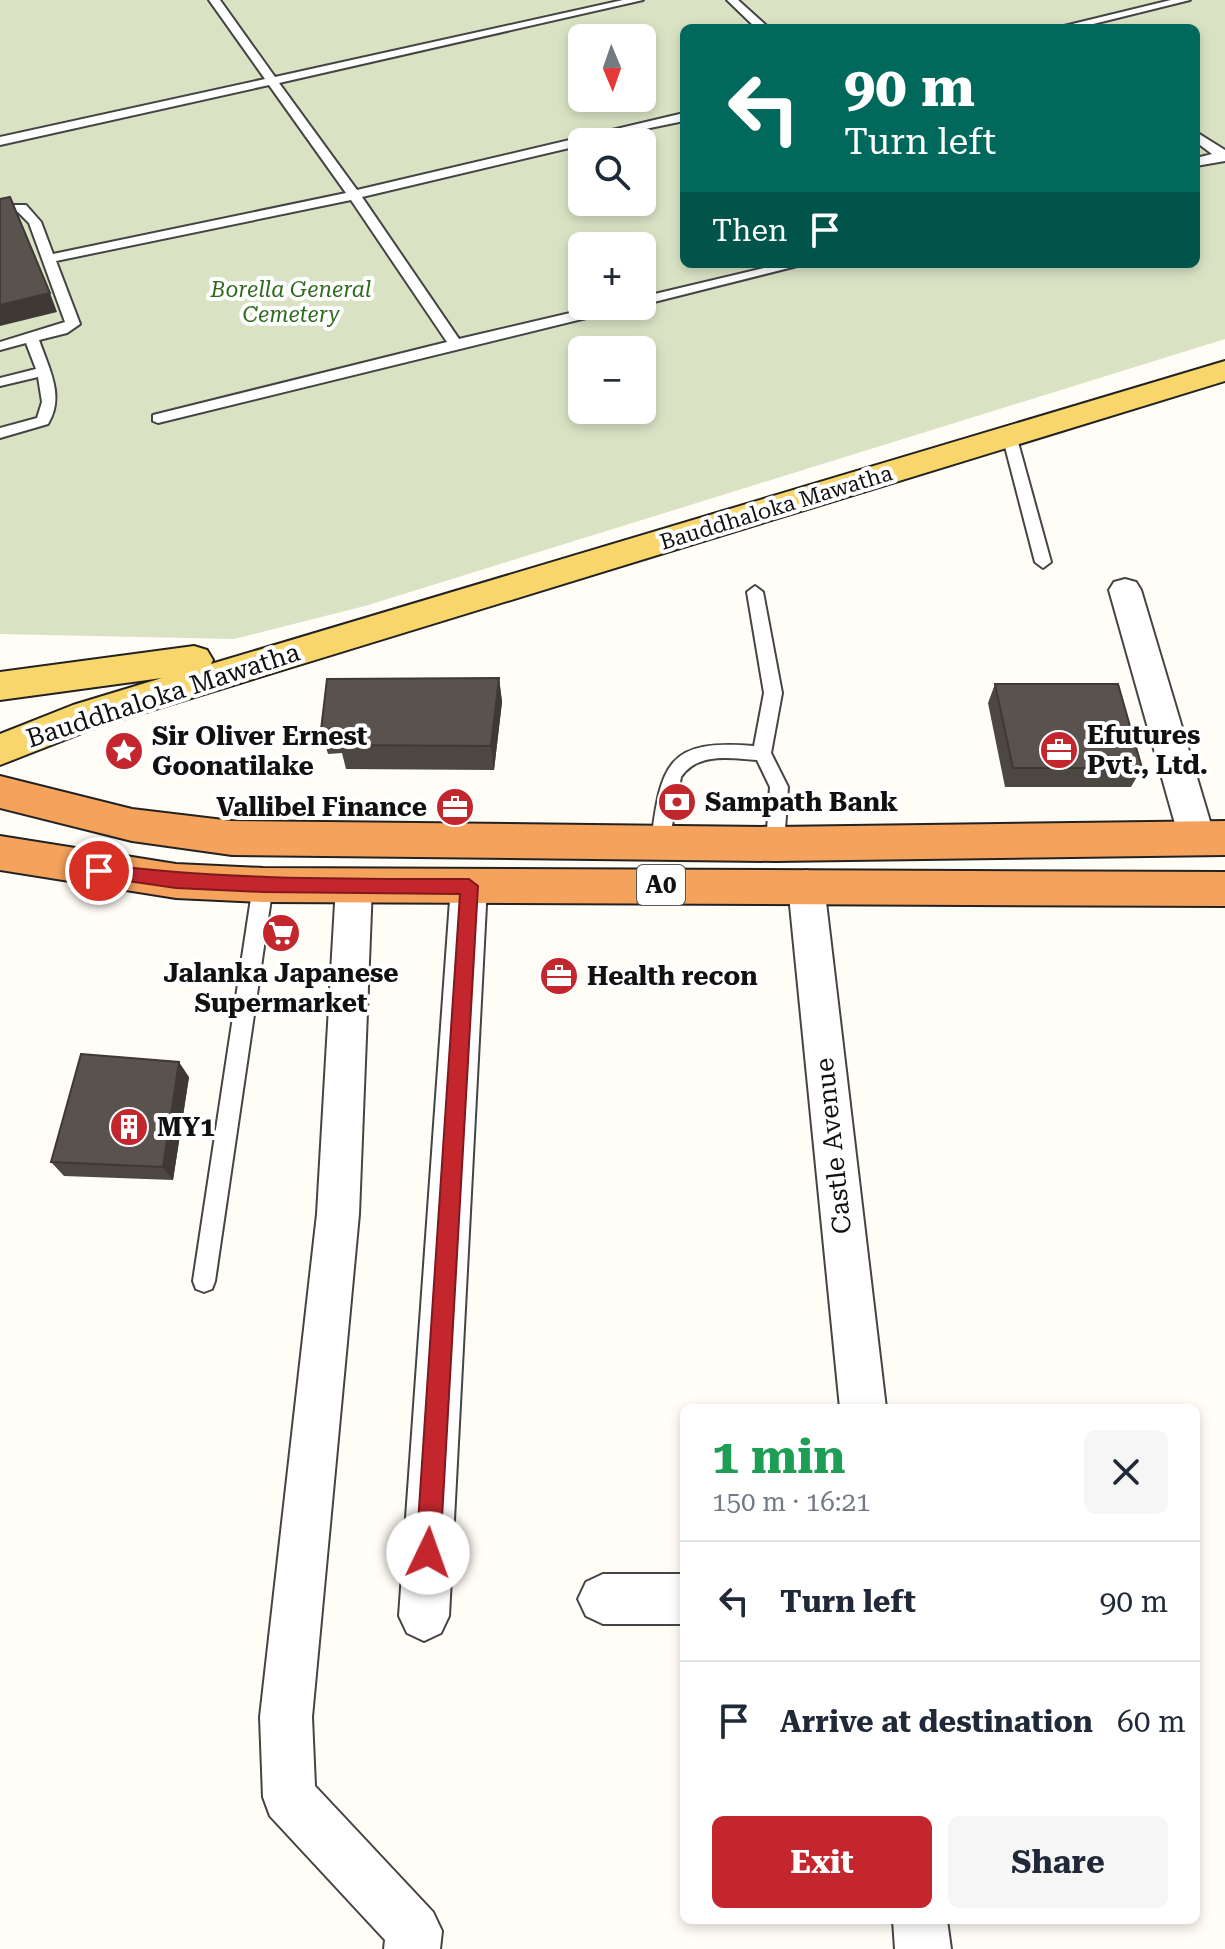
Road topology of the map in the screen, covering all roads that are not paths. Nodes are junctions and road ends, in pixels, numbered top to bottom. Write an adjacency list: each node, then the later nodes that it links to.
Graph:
1 (214, 0): 7 (lane)
2 (638, 0): 7 (lane)
3 (732, 0): 5 (lane)
4 (1184, 0): 6 (lane)
5 (759, 24)
6 (1079, 24)
7 (270, 81): 10 (lane); 13 (lane)
8 (680, 118): 13 (lane)
9 (1200, 139): 11 (lane)
10 (0, 141)
11 (1224, 155): 12 (lane)
12 (1200, 161)
13 (354, 195): 15 (lane); 20 (lane)
14 (0, 209): 15 (lane)
15 (48, 259): 19 (lane)
16 (781, 268): 17 (lane)
17 (656, 298)
18 (568, 318): 20 (lane)
19 (32, 339): 21 (lane); 23 (lane)
20 (455, 344): 25 (lane)
21 (0, 346)
22 (1225, 371): 27 (main road, Bauddhaloka Mawatha)
23 (41, 372): 24 (lane); 26 (lane)
24 (0, 382)
25 (158, 418)
26 (0, 433)
27 (1009, 435): 28 (lane); 31 (main road, Bauddhaloka Mawatha)
28 (1043, 562)
29 (1125, 590): 36 (street)
30 (755, 592): 34 (lane)
31 (327, 642): 32 (main road, Bauddhaloka Mawatha); 33 (main road, Bauddhaloka Mawatha)
32 (5, 682)
33 (0, 750)
34 (762, 754): 37 (lane); 38 (lane)
35 (0, 792): 37 (highway, A0)
36 (1211, 838): 38 (highway, A0)
37 (660, 842): 38 (highway, A0)
38 (775, 844)
39 (0, 853): 40 (highway, A0)
40 (263, 885): 42 (highway, A0); 45 (lane)
41 (806, 885): 43 (highway, A0); 44 (highway, A0); 46 (street, Castle Avenue)
42 (354, 886): 43 (highway, A0); 51 (street)
43 (469, 886): 49 (street)
44 (1225, 889)
45 (204, 1281)
46 (863, 1404)
47 (603, 1599): 48 (street)
48 (680, 1599)
49 (424, 1616)
50 (920, 1924): 52 (street)
51 (412, 1949)
52 (923, 1949)

